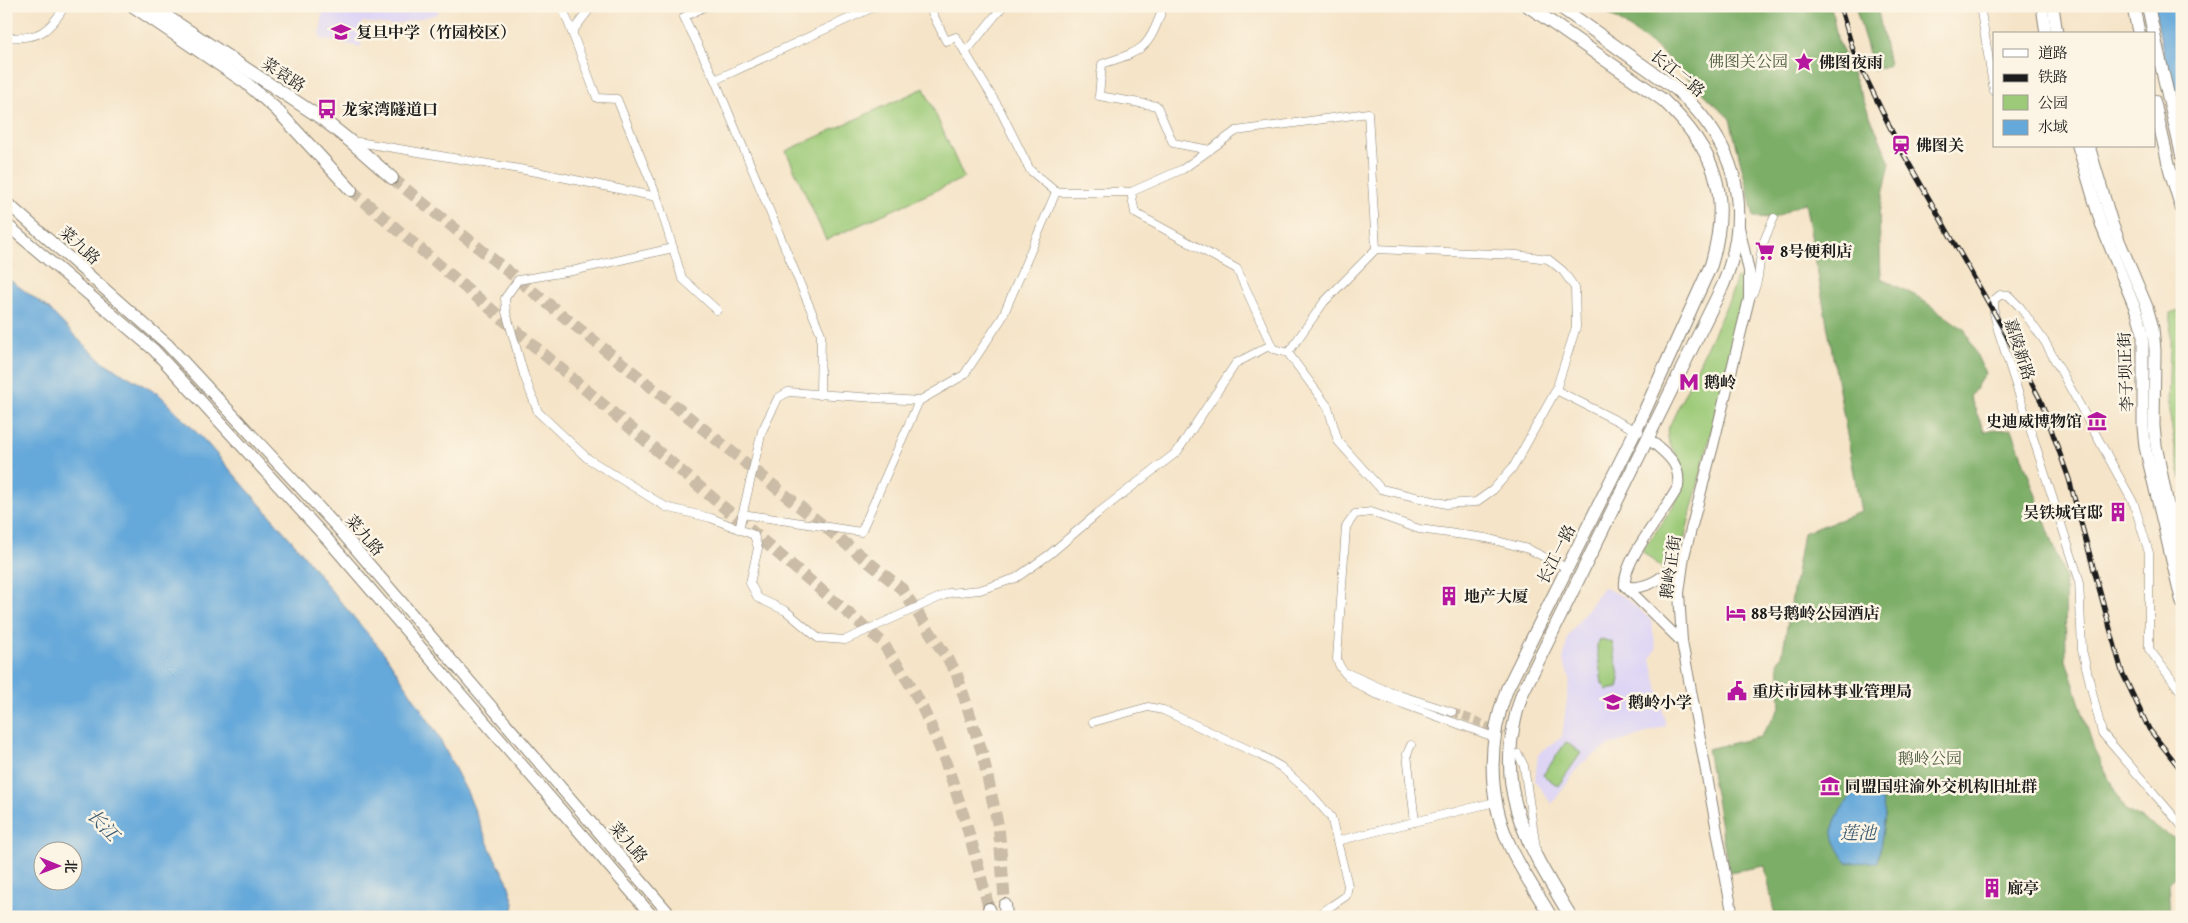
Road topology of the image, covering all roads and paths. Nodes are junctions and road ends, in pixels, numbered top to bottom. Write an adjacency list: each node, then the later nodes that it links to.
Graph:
1 (64, 6): 23 (street)
2 (133, 6): 35 (main road, 菜袁路)
3 (151, 6): 29 (main road, 菜袁路)
4 (562, 6): 18 (street)
5 (592, 6): 18 (street)
6 (706, 6): 26 (street)
7 (876, 6): 26 (street)
8 (929, 6): 25 (street)
9 (1003, 6): 25 (street)
10 (1528, 6): 40 (main road, 长江二路)
11 (1559, 6): 44 (main road, 长江二路)
12 (1980, 6): 27 (street)
13 (2042, 6): 19 (main road)
14 (2053, 6): 20 (main road)
15 (2133, 6): 21 (main road)
16 (2148, 6): 22 (main road)
17 (1162, 10): 32 (street)
18 (572, 32): 38 (street)
19 (2046, 32)
20 (2057, 32)
21 (2139, 32)
22 (2153, 32)
23 (6, 37)
24 (2156, 44): 33 (main road)
25 (965, 53): 36 (street)
26 (715, 80): 52 (street)
27 (1993, 85)
28 (2156, 110): 41 (main road)
29 (350, 140): 34 (main road, 菜袁路); 38 (street)
30 (2079, 148): 62 (main road, 李子坝正街)
31 (2090, 148): 59 (main road, 李子坝正街)
32 (1210, 150): 37 (street); 46 (street)
33 (2182, 155)
34 (392, 178)
35 (351, 190)
36 (1056, 192): 37 (street); 53 (street)
37 (1131, 192): 49 (street)
38 (657, 197): 45 (street)
39 (6, 202): 77 (main road, 菜九路)
40 (1721, 207): 54 (main road, 长江一路)
41 (2182, 209)
42 (1774, 218): 47 (street)
43 (6, 224): 76 (main road, 菜九路)
44 (1738, 226): 47 (street, 鹅岭正街); 55 (main road, 长江一路)
45 (673, 248): 48 (street); 57 (street)
46 (1376, 248): 50 (street); 51 (street)
47 (1749, 299): 58 (street, 鹅岭正街)
48 (717, 310)
49 (1273, 349): 50 (street); 57 (street)
50 (1288, 354): 51 (street)
51 (1556, 390): 54 (street)
52 (820, 394): 53 (street); 56 (street)
53 (919, 401): 56 (street)
54 (1636, 430): 55 (street); 60 (main road, 长江一路)
55 (1649, 439): 61 (street); 75 (main road, 长江一路)
56 (742, 514): 57 (street)
57 (739, 529)
58 (1684, 556): 61 (street); 63 (street, 鹅岭正街)
59 (2182, 562)
60 (1567, 568): 64 (street); 68 (main road, 长江一路)
61 (1625, 586): 63 (street)
62 (2182, 603)
63 (1682, 642): 81 (street, 鹅岭正街)
64 (1344, 672): 66 (street); 68 (street)
65 (2182, 693): 73 (street, 嘉陵新路)
66 (1452, 712)
67 (1094, 722): 74 (street)
68 (1494, 737): 71 (main road, 长江一路)
69 (1411, 745): 72 (street)
70 (1518, 754): 75 (street)
71 (1495, 802): 72 (street); 79 (main road, 长江一路)
72 (1416, 822): 74 (street)
73 (2182, 826)
74 (1337, 841): 78 (street)
75 (1538, 863): 80 (main road, 长江一路)
76 (653, 917)
77 (672, 917)
78 (1315, 917)
79 (1551, 917)
80 (1570, 917)
81 (1733, 917)

